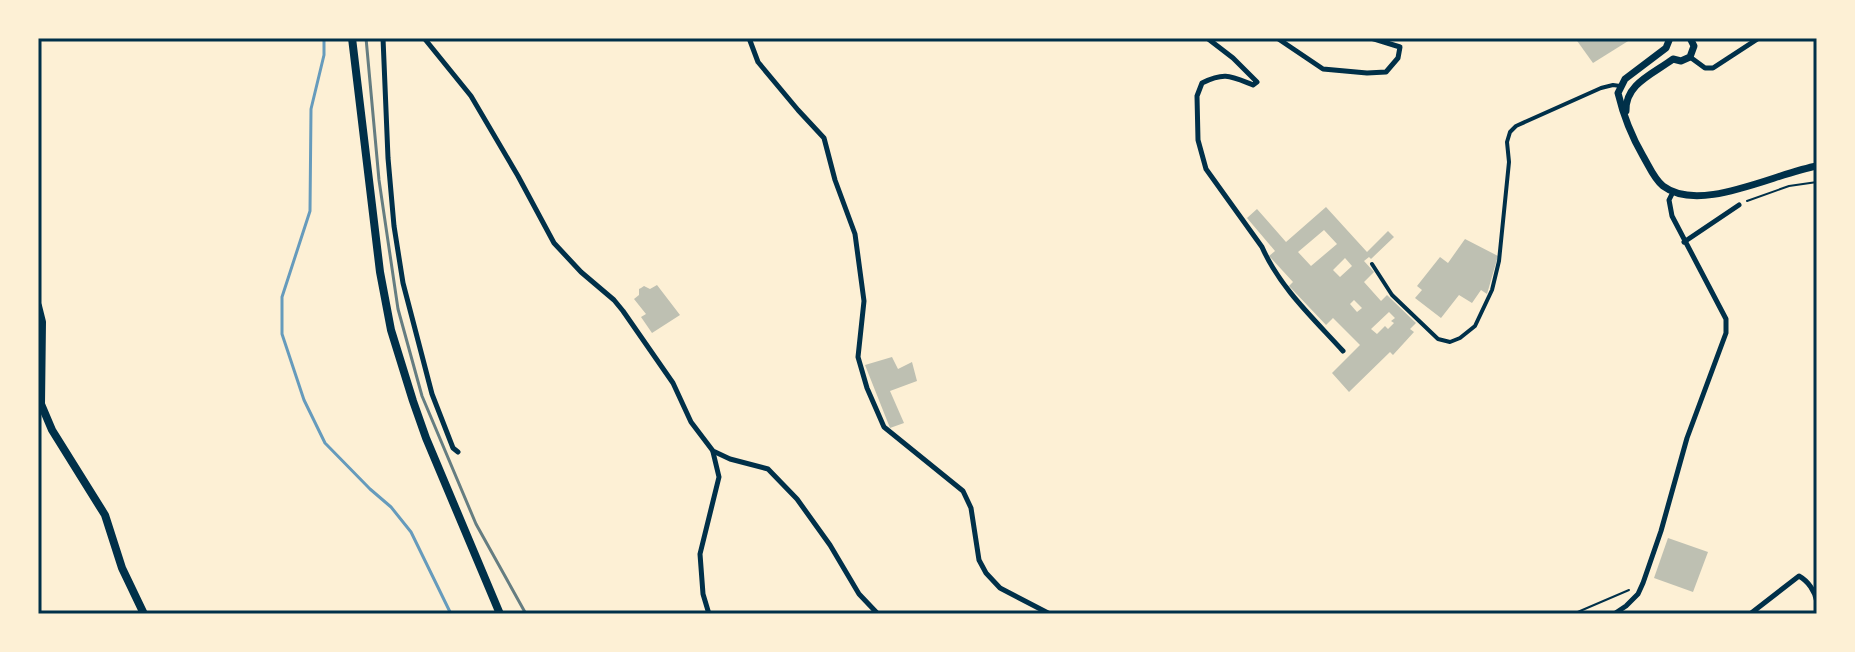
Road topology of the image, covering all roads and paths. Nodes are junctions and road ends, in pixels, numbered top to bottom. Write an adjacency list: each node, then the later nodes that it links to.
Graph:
1 (352, 38): 30 (main road)
2 (383, 38): 26 (street)
3 (424, 38): 25 (street)
4 (749, 38): 33 (street)
5 (1207, 38): 24 (street)
6 (1277, 38): 7 (street)
7 (1371, 38)
8 (1670, 38): 11 (main road)
9 (1690, 38): 12 (main road)
10 (1759, 38): 12 (street)
11 (1666, 48): 13 (main road); 14 (main road)
12 (1690, 57): 13 (main road)
13 (1673, 59): 15 (main road)
14 (1620, 86): 15 (street); 16 (main road); 22 (street)
15 (1630, 92): 16 (main road)
16 (1628, 122): 19 (main road)
17 (1817, 166): 19 (main road)
18 (1817, 182): 20 (path)
19 (1673, 192): 21 (street)
20 (1739, 205): 21 (street)
21 (1684, 242): 35 (street)
22 (1372, 264)
23 (38, 306): 29 (main road)
24 (1343, 351)
25 (713, 451): 31 (street); 32 (street)
26 (458, 452)
27 (1629, 590): 34 (path)
28 (1817, 602): 36 (street)
29 (144, 614)
30 (500, 614)
31 (709, 614)
32 (878, 614)
33 (1050, 614)
34 (1573, 614)
35 (1614, 614)
36 (1750, 614)

